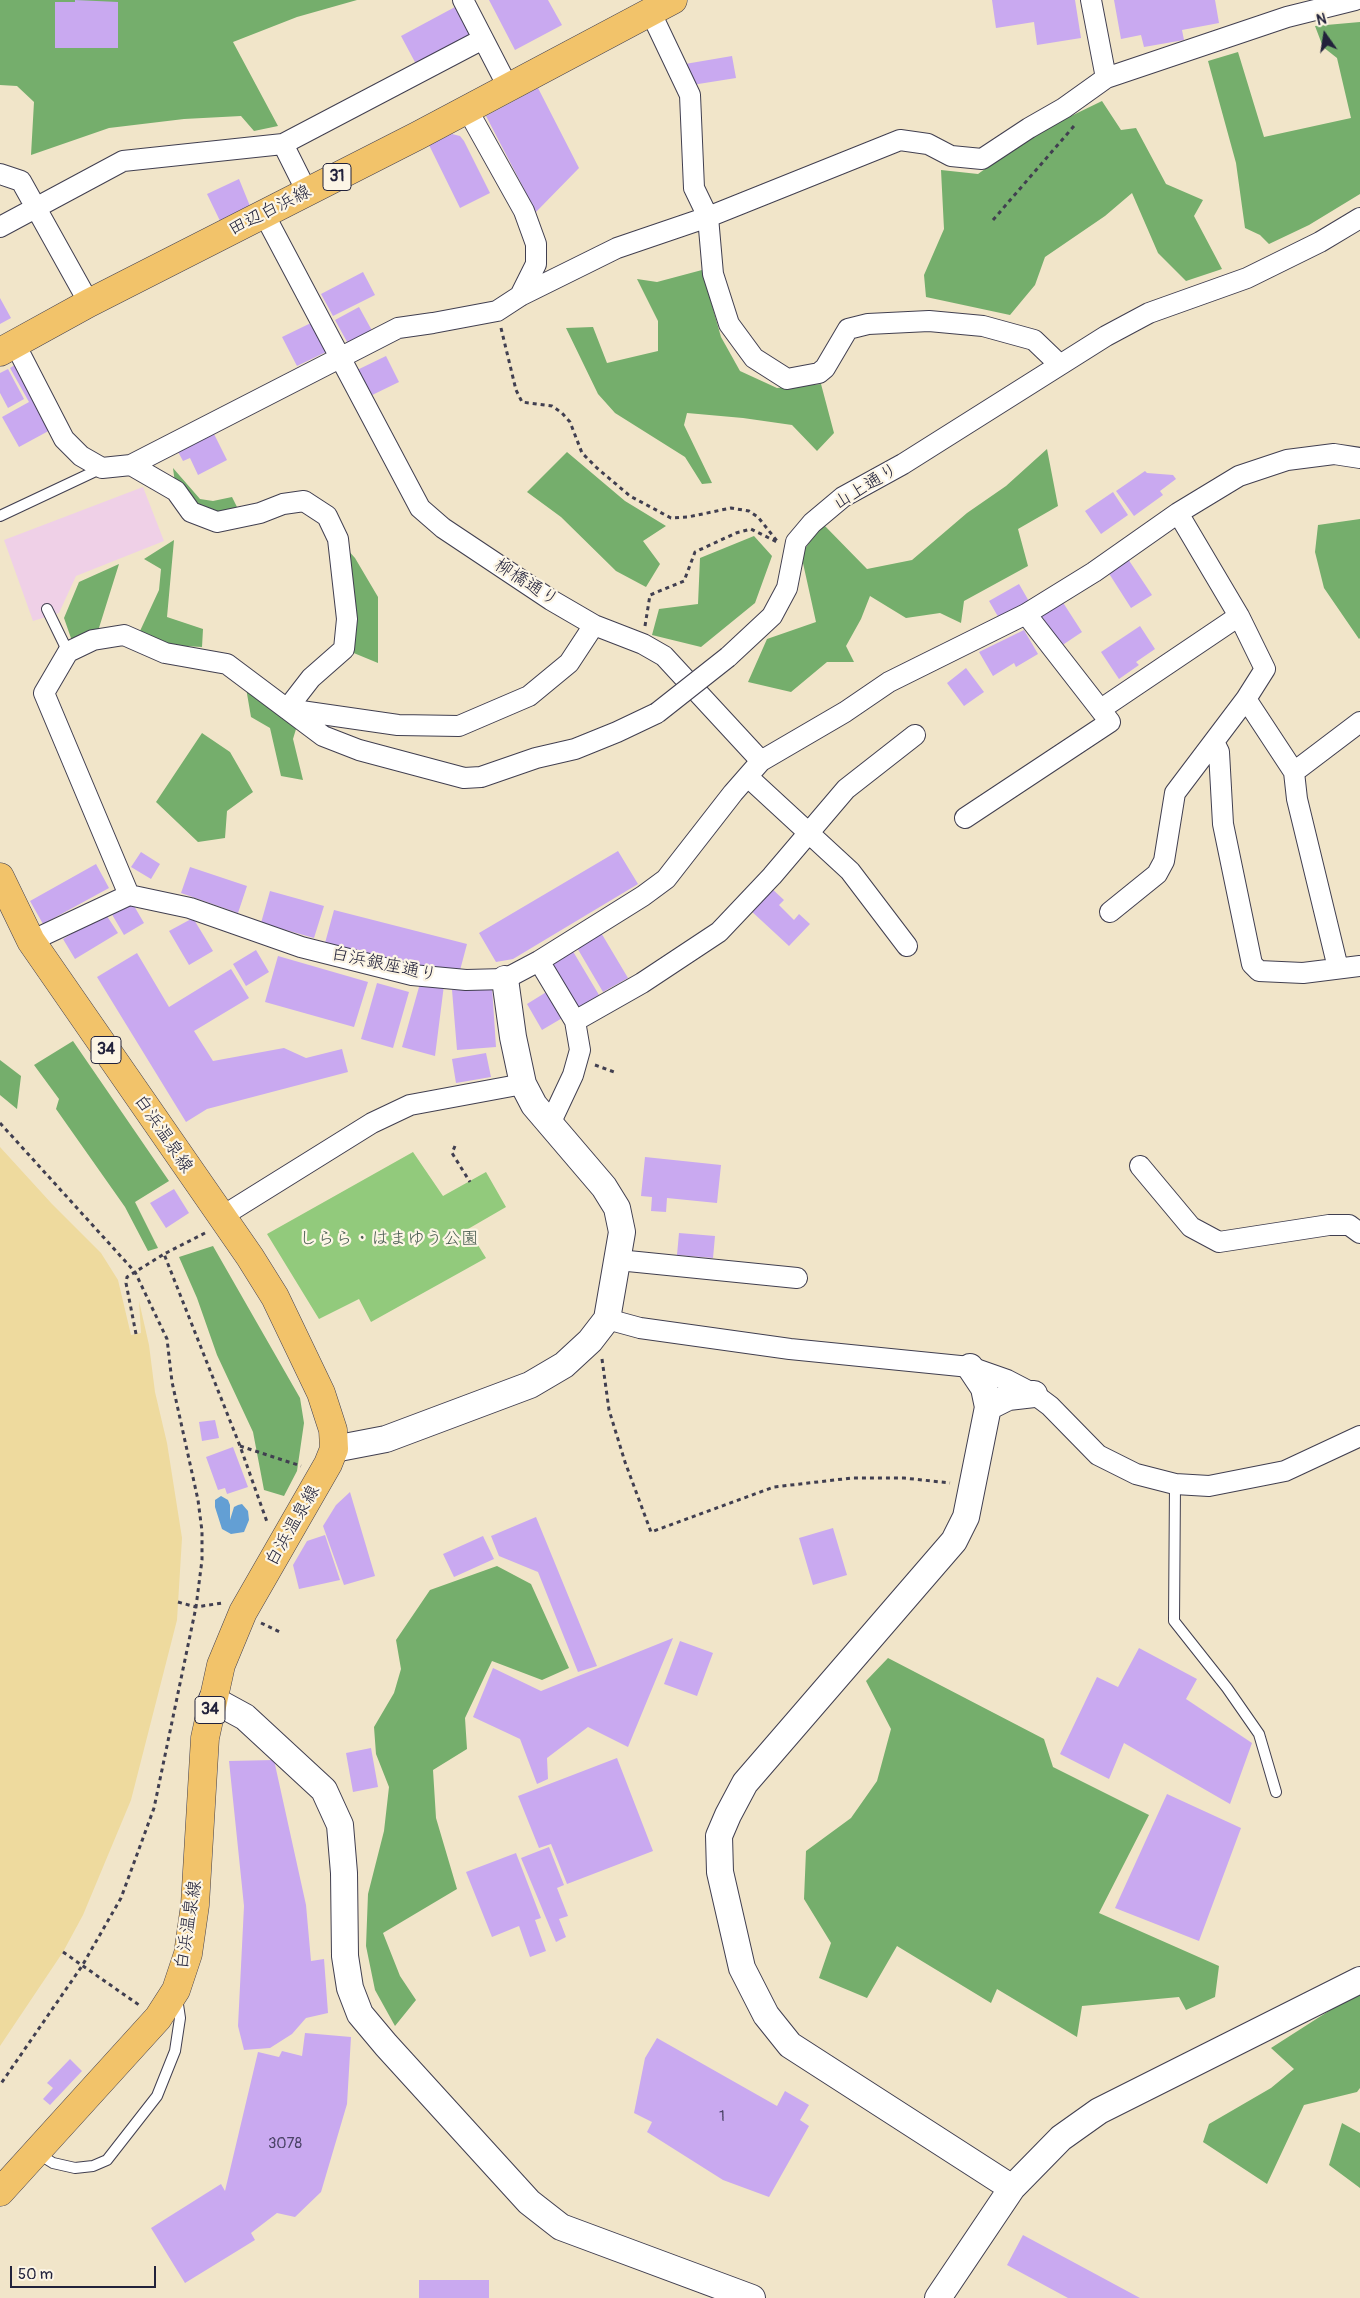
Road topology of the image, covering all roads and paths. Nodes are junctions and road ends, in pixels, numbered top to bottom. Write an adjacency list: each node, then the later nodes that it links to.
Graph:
1 (463, 0): 6 (street)
2 (1091, 0): 7 (street)
3 (1355, 0): 5 (street)
4 (661, 5): 8 (main road, 田辺白浜線 / 31); 16 (street)
5 (1286, 8): 7 (street)
6 (483, 39): 8 (street); 11 (street)
7 (1106, 78): 16 (street)
8 (508, 87): 9 (main road, 田辺白浜線 / 31)
9 (467, 110): 13 (main road, 田辺白浜線 / 31); 20 (street)
10 (1075, 125): 18 (path)
11 (283, 144): 13 (street); 14 (street)
12 (0, 174): 14 (street)
13 (307, 192): 15 (main road, 田辺白浜線 / 31)
14 (36, 208): 19 (street); 21 (street)
15 (264, 214): 21 (main road, 田辺白浜線 / 31); 24 (street, 柳橋通り)
16 (708, 217): 20 (street); 25 (street)
17 (1360, 218): 25 (street, 山上通り)
18 (993, 220)
19 (0, 227)
20 (520, 296): 22 (street)
21 (89, 303): 23 (main road, 田辺白浜線 / 31)
22 (497, 311): 24 (street); 35 (path)
23 (8, 348): 28 (street)
24 (340, 357): 27 (street); 34 (street, 柳橋通り)
25 (1059, 364): 38 (street, 山上通り, bridge)
26 (1360, 458): 29 (street)
27 (131, 465): 28 (street); 38 (street)
28 (102, 468): 30 (lane)
29 (1178, 513): 32 (street); 33 (street)
30 (0, 516)
31 (47, 609): 36 (lane)
32 (1026, 614): 39 (street); 43 (street)
33 (1240, 616): 37 (street); 39 (street)
34 (594, 625): 35 (street, 柳橋通り); 38 (street)
35 (643, 644): 43 (street, 柳橋通り)
36 (68, 652): 38 (street, 山上通り); 49 (street)
37 (1246, 699): 42 (street); 44 (street)
38 (287, 709)
39 (1101, 709): 46 (street)
40 (1360, 722): 44 (street)
41 (915, 734): 47 (street)
42 (1214, 742): 50 (street); 55 (street)
43 (761, 761): 45 (street, 白浜銀座通り)
44 (1294, 772): 55 (street)
45 (748, 777): 47 (street); 53 (street, 白浜銀座通り)
46 (966, 818)
47 (810, 833): 52 (street); 57 (street)
48 (0, 877): 51 (main road, 白浜温泉線 / 34)
49 (129, 895): 51 (street); 56 (street, 白浜銀座通り)
50 (1110, 912)
51 (31, 941): 64 (main road, 白浜温泉線 / 34)
52 (907, 946)
53 (538, 961): 56 (street, 白浜銀座通り); 57 (street)
54 (1360, 966): 55 (street)
55 (1338, 968)
56 (505, 979): 58 (street)
57 (575, 1021): 60 (street)
58 (523, 1084): 60 (street); 64 (street)
59 (0, 1123): 68 (path)
60 (549, 1126): 67 (street)
61 (455, 1146): 63 (path)
62 (1140, 1166): 65 (street)
63 (470, 1182)
64 (214, 1224): 66 (path); 78 (main road, 白浜温泉線 / 34)
65 (1360, 1233)
66 (164, 1254): 68 (path); 77 (path)
67 (618, 1260): 69 (street); 70 (street)
68 (135, 1272): 71 (path); 85 (path)
69 (797, 1278)
70 (607, 1319): 72 (street); 73 (street)
71 (136, 1334)
72 (590, 1341): 78 (street); 81 (path)
73 (970, 1367): 74 (street); 75 (street)
74 (1034, 1394): 75 (street); 80 (street)
75 (988, 1407): 81 (street)
76 (1360, 1436): 80 (street)
77 (240, 1446): 79 (path); 82 (path)
78 (334, 1449): 88 (main road, 白浜温泉線 / 34)
79 (304, 1467)
80 (1175, 1484): 89 (lane)
81 (973, 1485): 97 (street)
82 (271, 1529)
83 (178, 1602): 85 (path)
84 (229, 1605): 85 (path)
85 (196, 1607): 91 (path)
86 (257, 1621): 87 (path)
87 (282, 1633)
88 (212, 1699): 93 (main road, 白浜温泉線 / 34); 99 (street)
89 (1276, 1792)
90 (63, 1952): 91 (path)
91 (82, 1966): 94 (path); 95 (path)
92 (1360, 1980): 97 (street)
93 (176, 1990): 94 (main road, 白浜温泉線 / 34); 96 (lane)
94 (158, 2018): 96 (main road, 白浜温泉線 / 34)
95 (0, 2085)
96 (37, 2153): 98 (main road, 白浜温泉線 / 34)
97 (1012, 2188): 100 (street)
98 (0, 2192)
99 (752, 2298)
100 (938, 2298)

